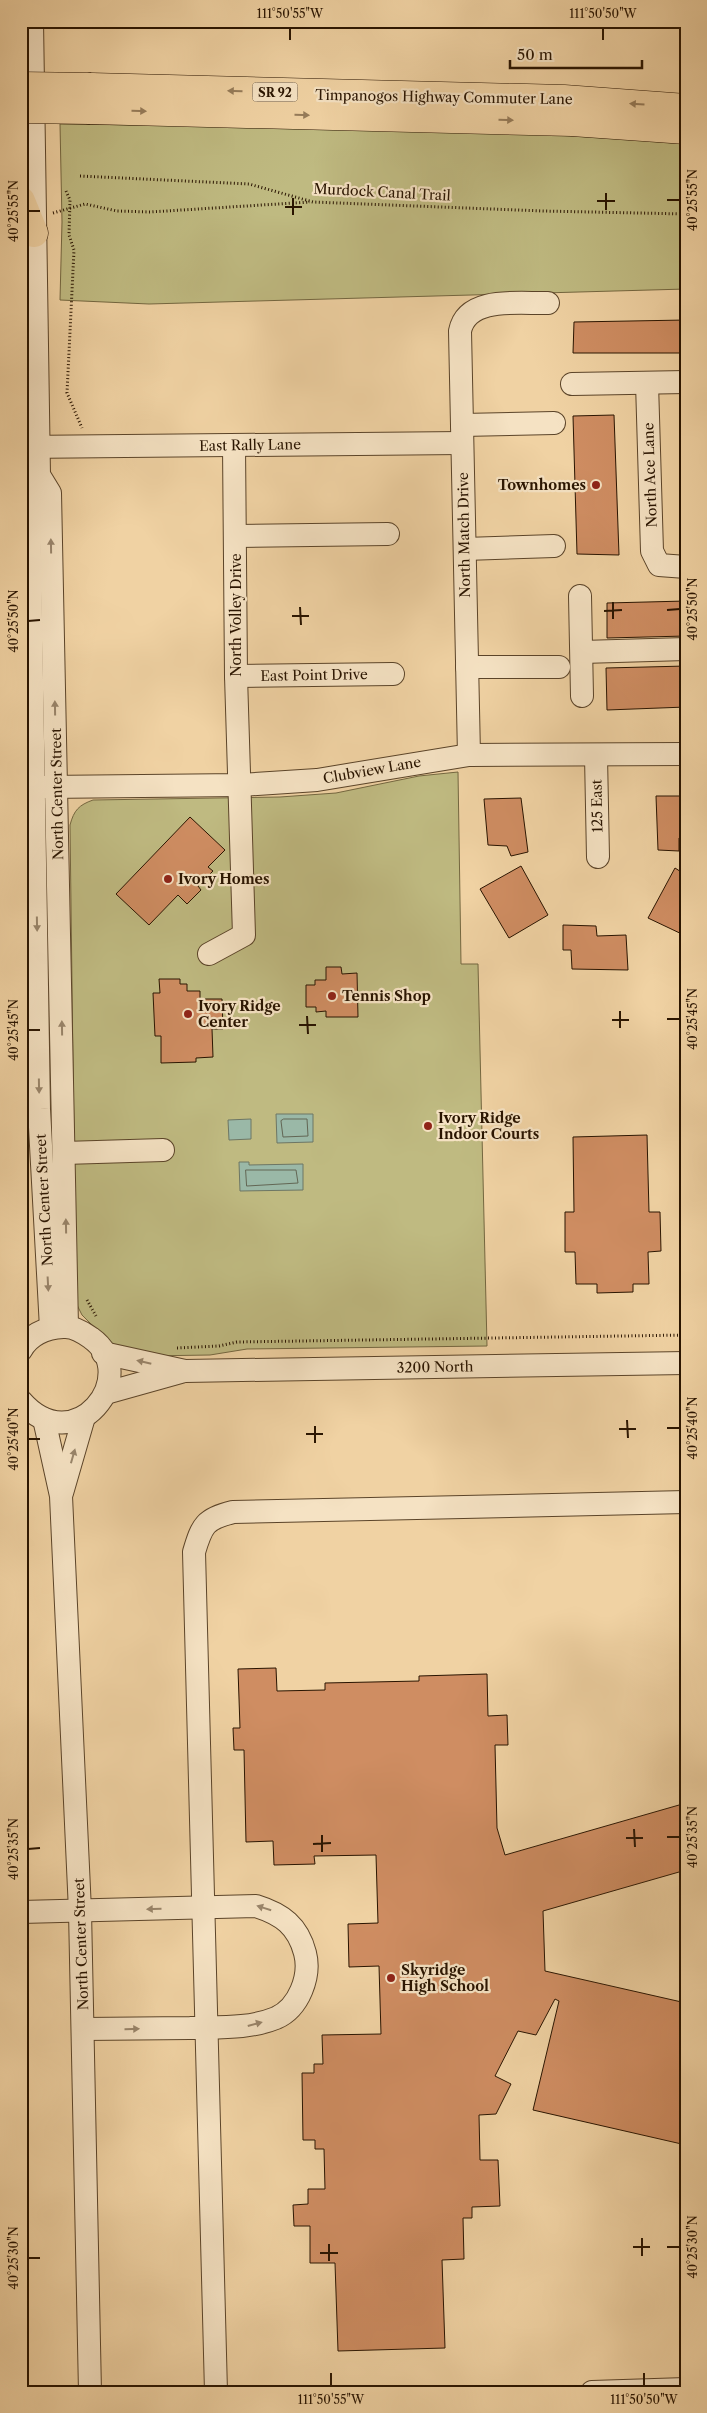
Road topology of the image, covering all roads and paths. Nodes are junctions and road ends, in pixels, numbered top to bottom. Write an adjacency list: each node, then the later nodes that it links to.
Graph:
1 (32, 21): 12 (street, North Center Street)
2 (21, 86): 3 (main road, Timpanogos Highway Commuter Lane / SR 92, bridge)
3 (91, 98): 4 (main road, Timpanogos Highway Commuter Lane / SR 92, one-way to 3); 5 (main road, Timpanogos Highway Commuter Lane / SR 92, bridge); 6 (main road, Timpanogos Highway Commuter Lane / SR 92, one-way to 6)
4 (686, 108)
5 (21, 109)
6 (686, 130)
7 (80, 176): 9 (path, Murdock Canal Trail)
8 (66, 190): 10 (path)
9 (313, 202): 10 (path); 11 (path, Murdock Canal Trail)
10 (70, 208): 12 (path); 19 (path)
11 (686, 214)
12 (30, 217): 13 (street, North Center Street)
13 (28, 287): 22 (street, North Center Street)
14 (548, 303): 20 (street, North Match Drive)
15 (686, 382): 16 (street)
16 (648, 383): 17 (street); 28 (street, North Ace Lane)
17 (572, 384)
18 (554, 423): 20 (street, East Rally Lane)
19 (82, 428)
20 (462, 434): 21 (street, East Rally Lane); 27 (street, North Match Drive)
21 (234, 446): 22 (street, East Rally Lane); 25 (street, North Volley Drive)
22 (30, 447): 23 (street, North Center Street)
23 (39, 475): 41 (street, North Center Street, one-way to 23); 42 (street, North Center Street)
24 (388, 534): 25 (street)
25 (236, 536): 35 (street, North Volley Drive)
26 (554, 546): 27 (street)
27 (465, 549): 32 (street, North Match Drive)
28 (686, 567)
29 (580, 596): 31 (street)
30 (686, 649): 31 (street)
31 (582, 652): 36 (street)
32 (467, 667): 33 (street); 38 (street, North Match Drive)
33 (559, 667)
34 (393, 674): 35 (street, East Point Drive)
35 (236, 676): 40 (street, North Volley Drive)
36 (582, 696)
37 (686, 754): 39 (street, Clubview Lane)
38 (469, 755): 39 (street, Clubview Lane); 40 (street, Clubview Lane)
39 (596, 756): 43 (street, 125 East)
40 (241, 785): 41 (street, Clubview Lane); 44 (street, North Volley Drive)
41 (58, 787): 42 (street, Clubview Lane); 46 (street, North Center Street, one-way to 41)
42 (28, 788): 49 (street, North Center Street, one-way to 49)
43 (598, 857)
44 (209, 954)
45 (163, 1150): 46 (street)
46 (64, 1153): 49 (street, North Center Street, one-way to 46)
47 (86, 1297): 48 (path)
48 (100, 1323)
49 (59, 1327): 52 (street); 53 (street)
50 (686, 1335): 51 (path)
51 (176, 1348)
52 (21, 1350)
53 (103, 1353): 55 (street, one-way to 53); 56 (street)
54 (686, 1363): 55 (street, 3200 North)
55 (185, 1371): 56 (street)
56 (106, 1393): 58 (street)
57 (21, 1400): 59 (street)
58 (84, 1417): 59 (street); 60 (street, one-way to 58)
59 (44, 1419): 60 (street)
60 (61, 1496): 63 (street, North Center Street)
61 (686, 1502): 62 (street)
62 (203, 1907): 63 (street, one-way to 63); 65 (street); 65 (street, one-way to 62)
63 (80, 1911): 64 (street); 66 (street, North Center Street)
64 (21, 1912)
65 (206, 2027): 66 (street, one-way to 65); 69 (street)
66 (83, 2030): 68 (street, North Center Street)
67 (686, 2389): 70 (street)
68 (90, 2392)
69 (216, 2392)
70 (592, 2392)

